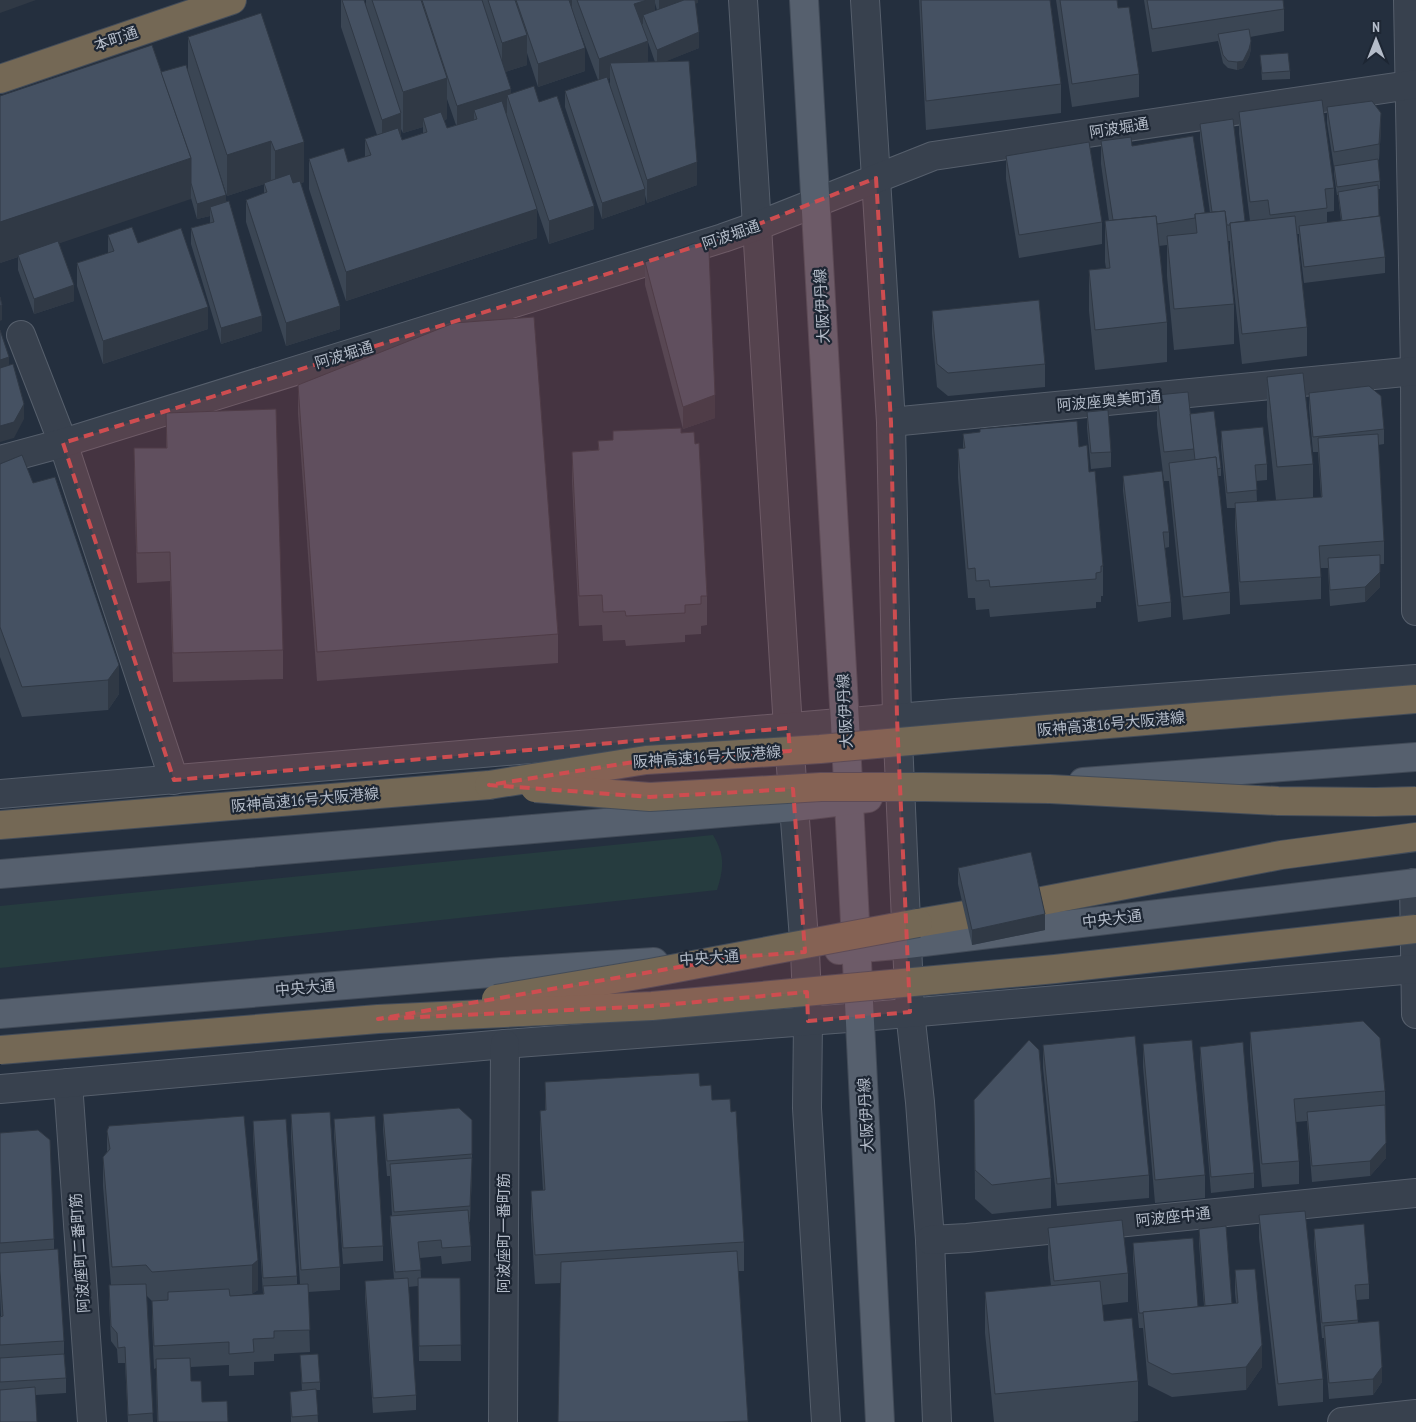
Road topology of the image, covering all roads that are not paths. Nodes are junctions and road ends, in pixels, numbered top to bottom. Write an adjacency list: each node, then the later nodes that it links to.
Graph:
1 (232, 0): 6 (highway, 本町通)
2 (744, 0): 10 (street)
3 (804, 0): 9 (main road, 大阪伊丹線)
4 (865, 0): 8 (street)
5 (1408, 0): 7 (street)
6 (0, 79)
7 (1413, 84): 8 (street, 阿波堀通); 12 (street)
8 (876, 178): 9 (street, 阿波堀通); 13 (street)
9 (817, 202): 10 (street, 阿波堀通); 20 (main road, 大阪伊丹線)
10 (757, 226): 14 (street, 阿波堀通); 21 (street)
11 (21, 335): 14 (street)
12 (1415, 371): 13 (street, 阿波座奥美町通); 16 (street)
13 (892, 422): 19 (street)
14 (63, 443): 15 (street, 阿波堀通); 23 (street)
15 (0, 460)
16 (1416, 611)
17 (1416, 679): 19 (street)
18 (1416, 699): 24 (highway, 阪神高速16号大阪港線, bridge)
19 (897, 718): 20 (street); 26 (street)
20 (846, 723): 21 (street); 27 (main road, 大阪伊丹線)
21 (788, 728): 23 (street); 29 (street)
22 (1416, 757): 26 (main road)
23 (174, 780): 25 (street)
24 (489, 785): 28 (highway, bridge); 30 (highway, 阪神高速16号大阪港線)
25 (0, 794)
26 (902, 795): 27 (main road); 35 (street)
27 (849, 799): 29 (main road); 36 (main road, 大阪伊丹線)
28 (1416, 801)
29 (794, 807): 32 (main road); 37 (street)
30 (0, 825)
31 (1416, 837): 43 (highway, bridge)
32 (0, 874)
33 (1415, 883): 35 (main road, 中央大通); 38 (street)
34 (1416, 929): 43 (highway, bridge)
35 (907, 944): 36 (main road, 中央大通); 39 (street)
36 (856, 948): 37 (main road, 中央大通); 42 (main road, 大阪伊丹線)
37 (805, 952): 40 (main road, 中央大通); 44 (street)
38 (1416, 969): 39 (street); 41 (street)
39 (910, 1012): 42 (street); 50 (street)
40 (0, 1014)
41 (1416, 1014)
42 (861, 1017): 44 (street); 55 (main road, 大阪伊丹線)
43 (378, 1019): 46 (highway, bridge)
44 (808, 1021): 45 (street); 54 (street)
45 (505, 1044): 47 (street); 53 (street, 阿波座町一番町筋)
46 (0, 1050)
47 (68, 1083): 48 (street); 52 (street, 阿波座町二番町筋)
48 (0, 1089)
49 (1416, 1193): 50 (street, 阿波座中通)
50 (930, 1240): 56 (street)
51 (1416, 1414): 57 (street)
52 (92, 1422)
53 (503, 1422)
54 (826, 1422)
55 (880, 1422)
56 (937, 1422)
57 (1342, 1422)

